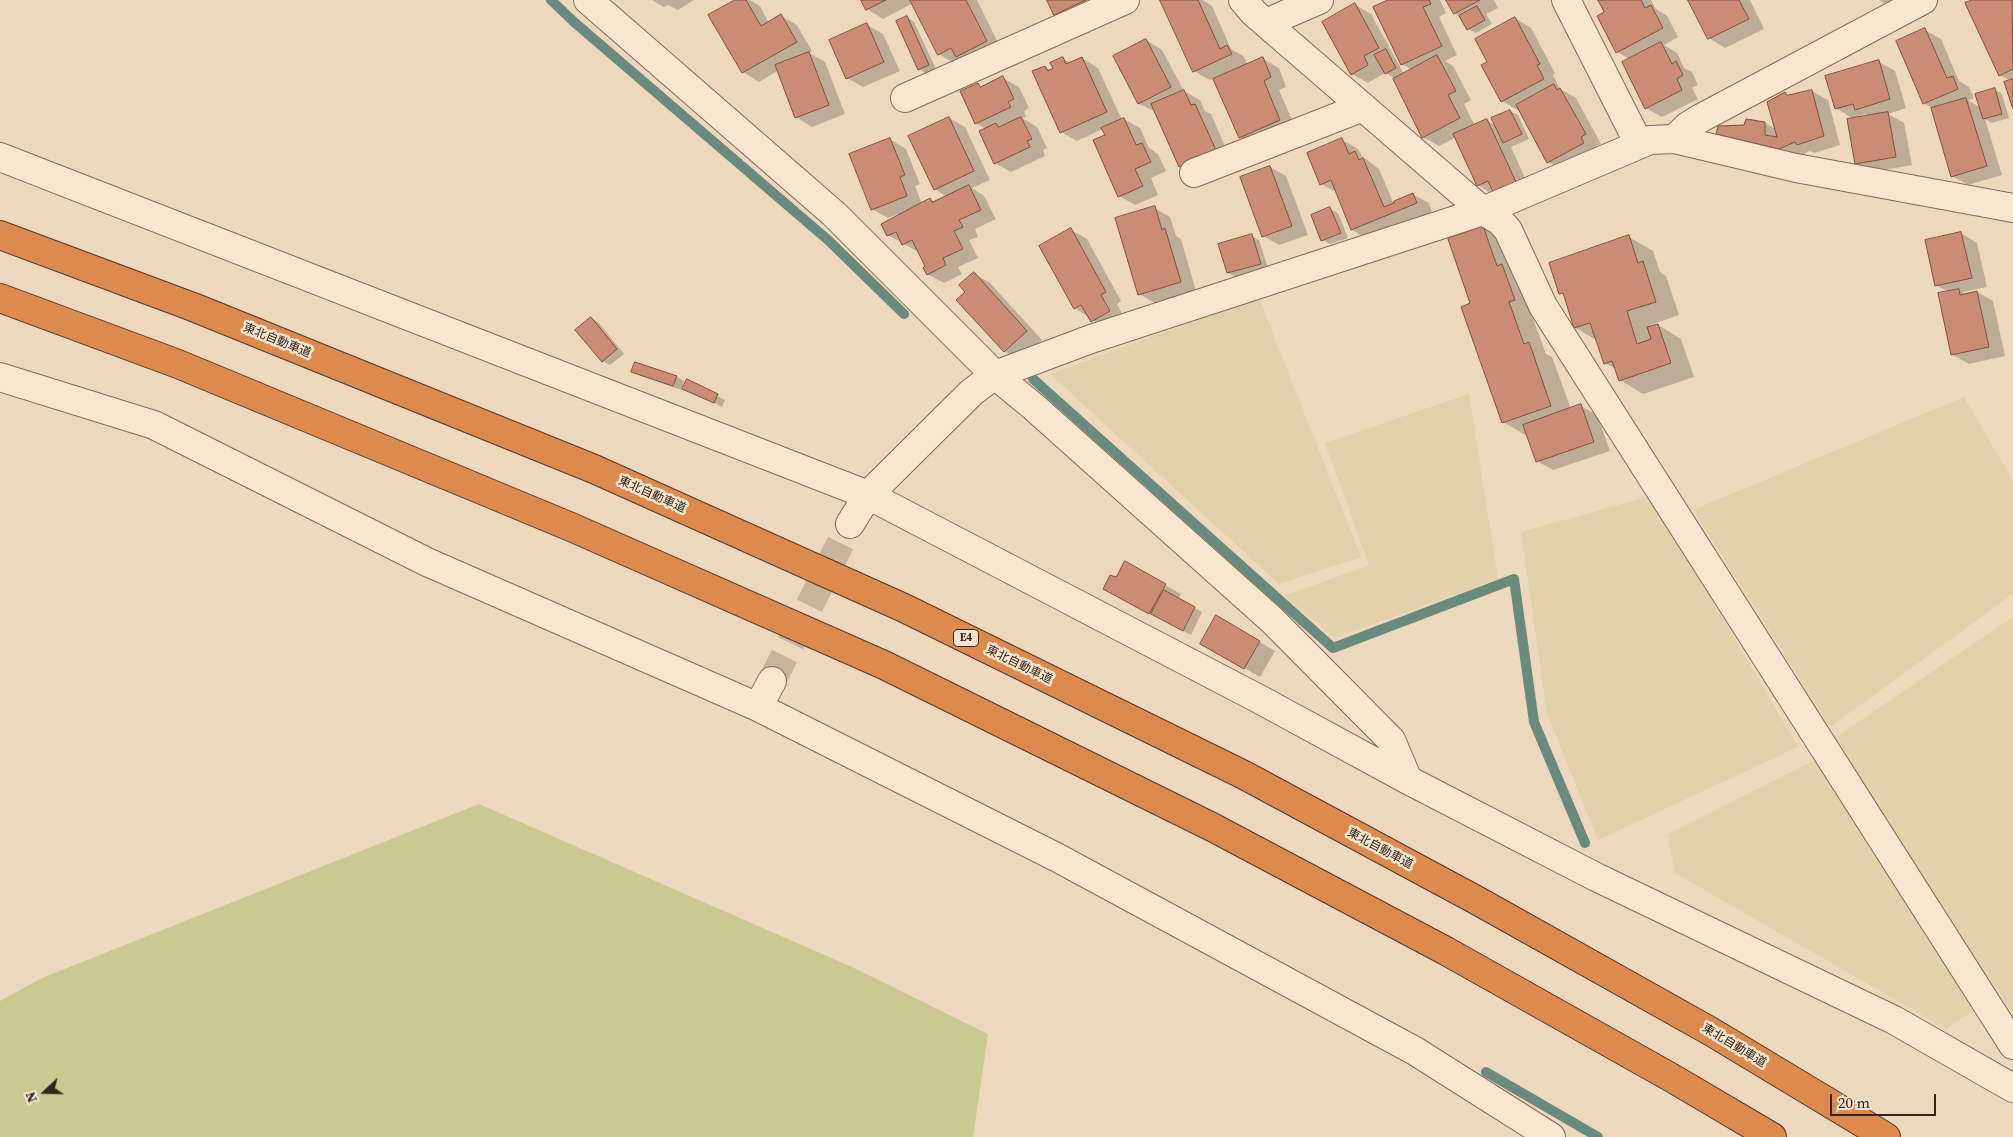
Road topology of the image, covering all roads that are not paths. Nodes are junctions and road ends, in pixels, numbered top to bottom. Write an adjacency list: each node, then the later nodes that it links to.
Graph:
1 (588, 0): 18 (street)
2 (1125, 0): 8 (street)
3 (1243, 0): 7 (street)
4 (1319, 0): 7 (street)
5 (1566, 0): 11 (street)
6 (1923, 0): 10 (street)
7 (1266, 23): 9 (street)
8 (905, 98)
9 (1362, 107): 13 (street); 15 (street)
10 (1674, 139): 11 (street); 14 (street)
11 (1639, 144): 15 (street)
12 (0, 157): 20 (street)
13 (1194, 173)
14 (2013, 208)
15 (1483, 211): 18 (street); 25 (street)
16 (0, 235): 29 (highway, 東北自動車道 / E4)
17 (0, 298): 28 (highway)
18 (995, 375): 20 (street); 24 (street)
19 (0, 377): 23 (street)
20 (868, 494): 21 (street); 24 (street)
21 (850, 524)
22 (772, 681): 23 (street)
23 (758, 707): 27 (street)
24 (1408, 780): 26 (street)
25 (2013, 1045)
26 (2013, 1088)
27 (1551, 1137)
28 (1772, 1137)
29 (1886, 1137)

